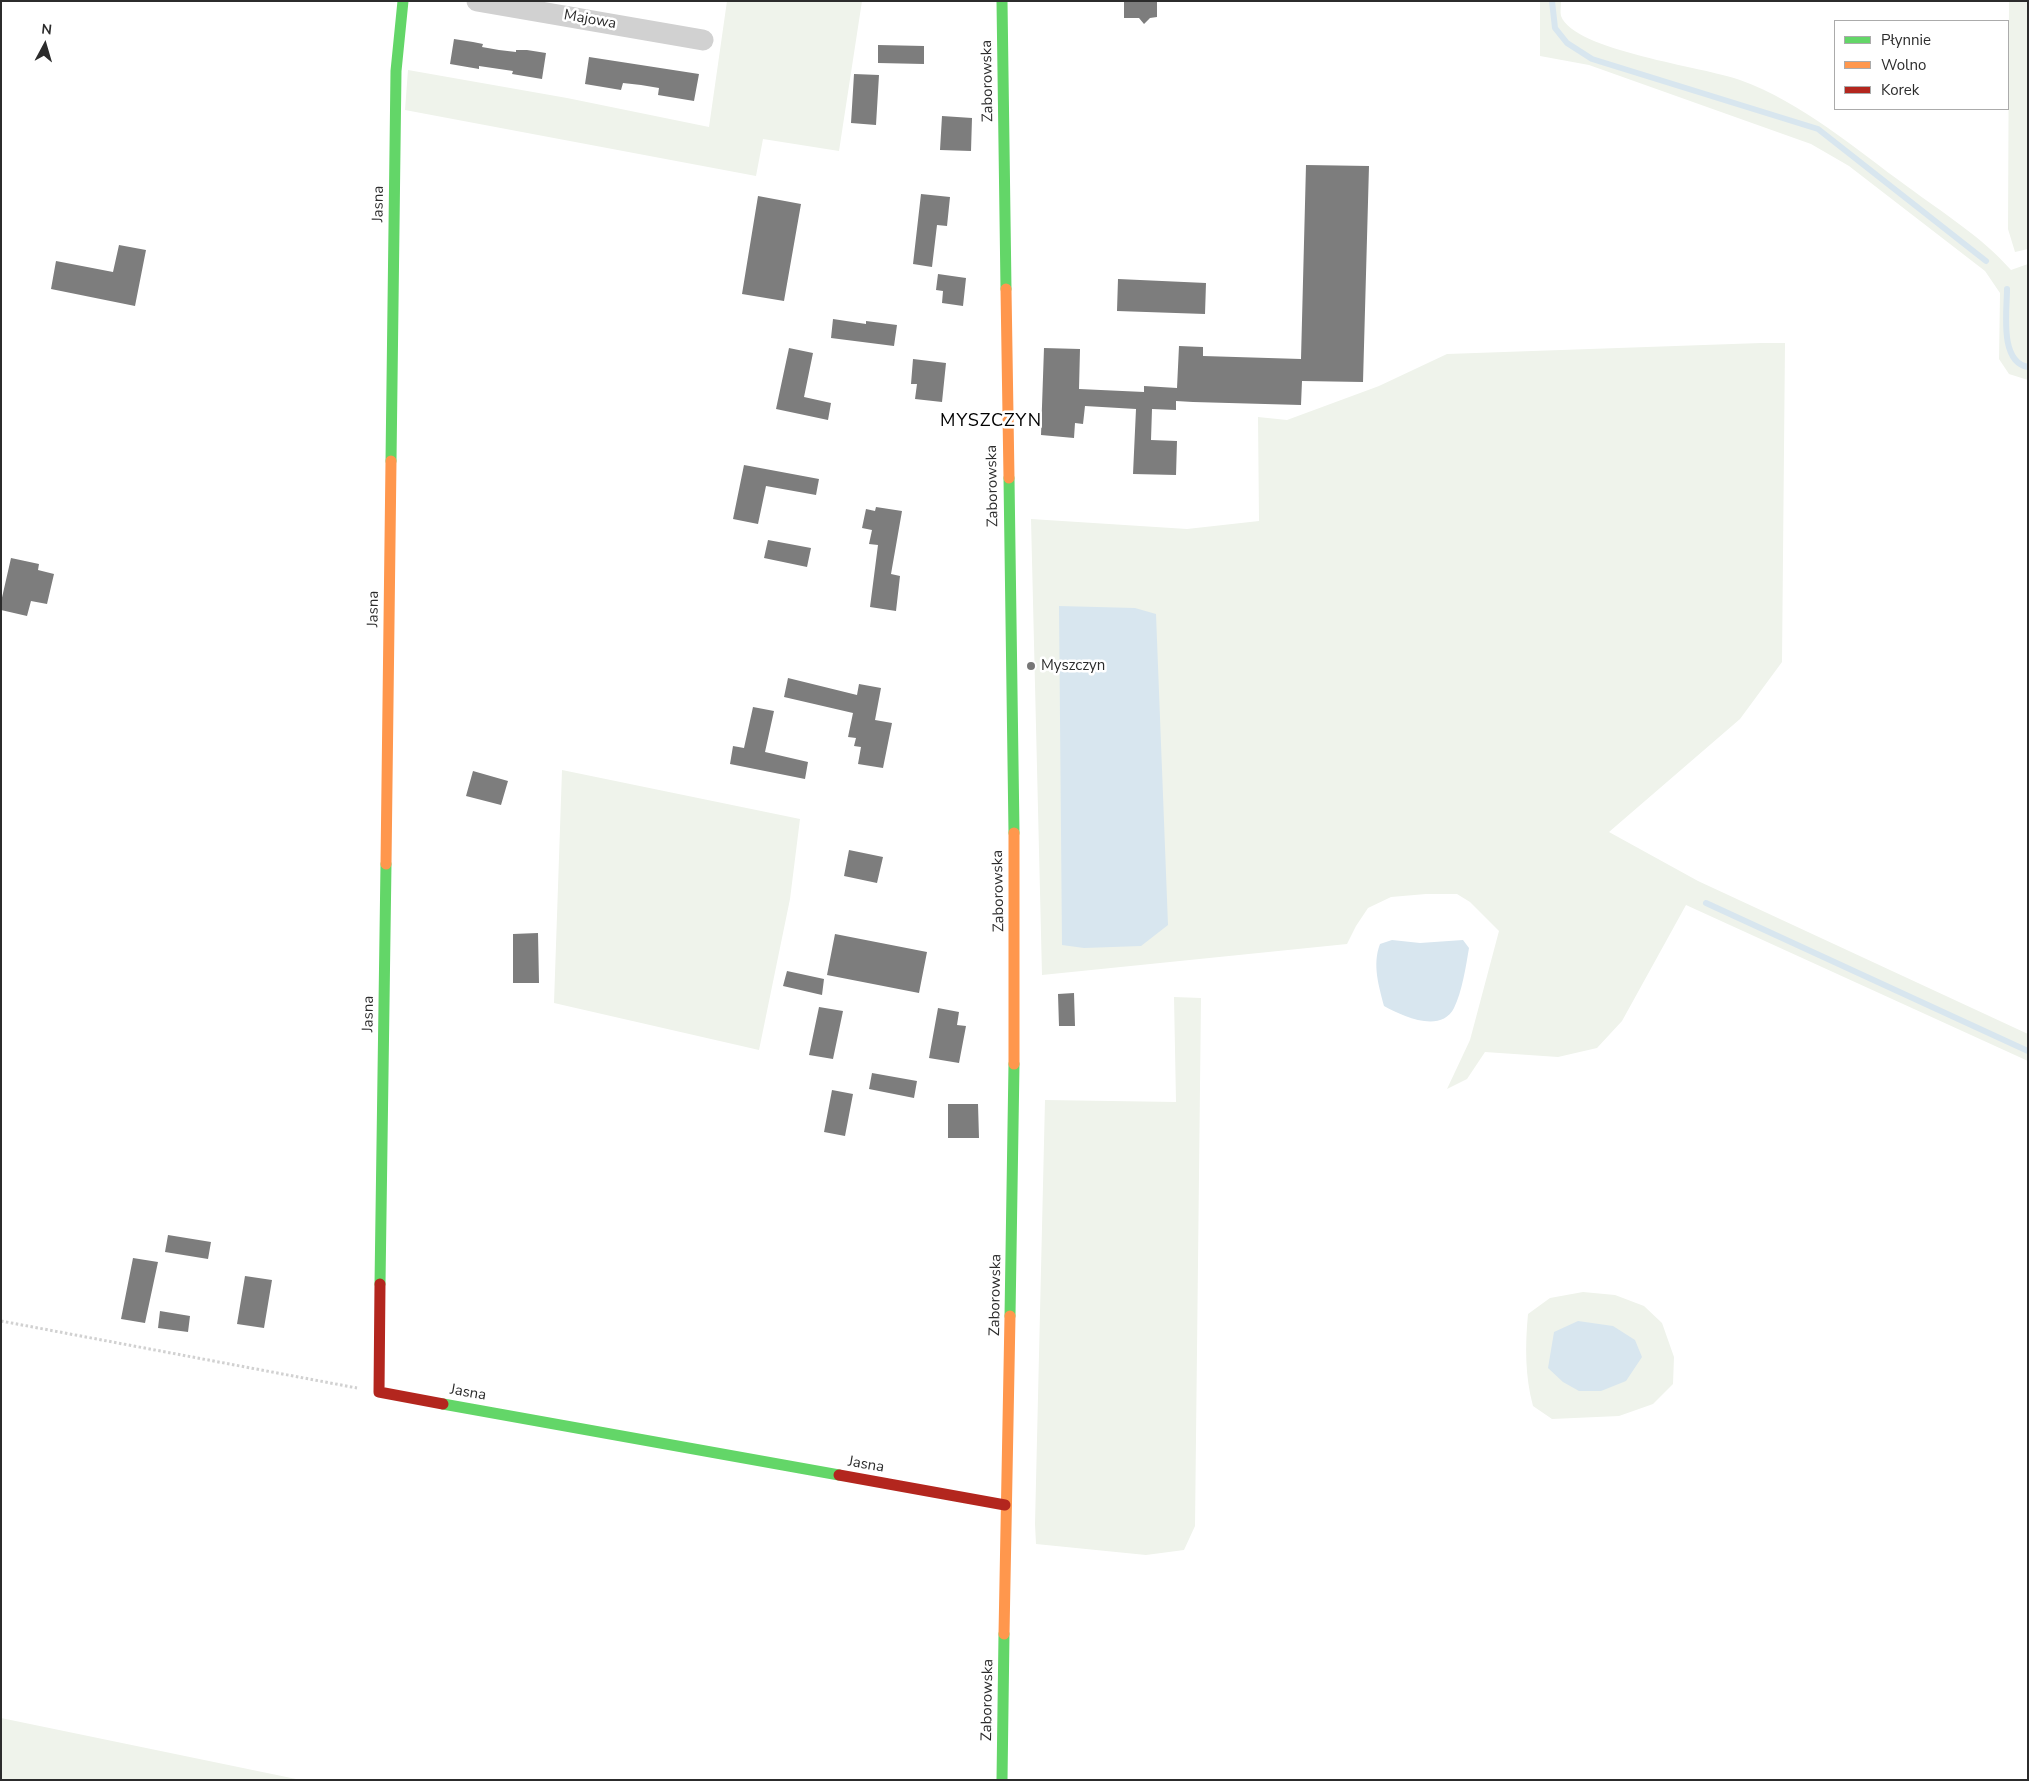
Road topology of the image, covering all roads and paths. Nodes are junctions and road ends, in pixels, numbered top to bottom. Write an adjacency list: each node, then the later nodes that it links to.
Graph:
1 (404, 1): 6 (street, Jasna)
2 (477, 1): 4 (street, Majowa)
3 (1002, 1): 7 (street, Zaborowska)
4 (702, 40)
5 (1, 1321): 6 (path)
6 (379, 1392): 7 (street, Jasna)
7 (1005, 1505): 8 (street, Zaborowska)
8 (1002, 1780)

